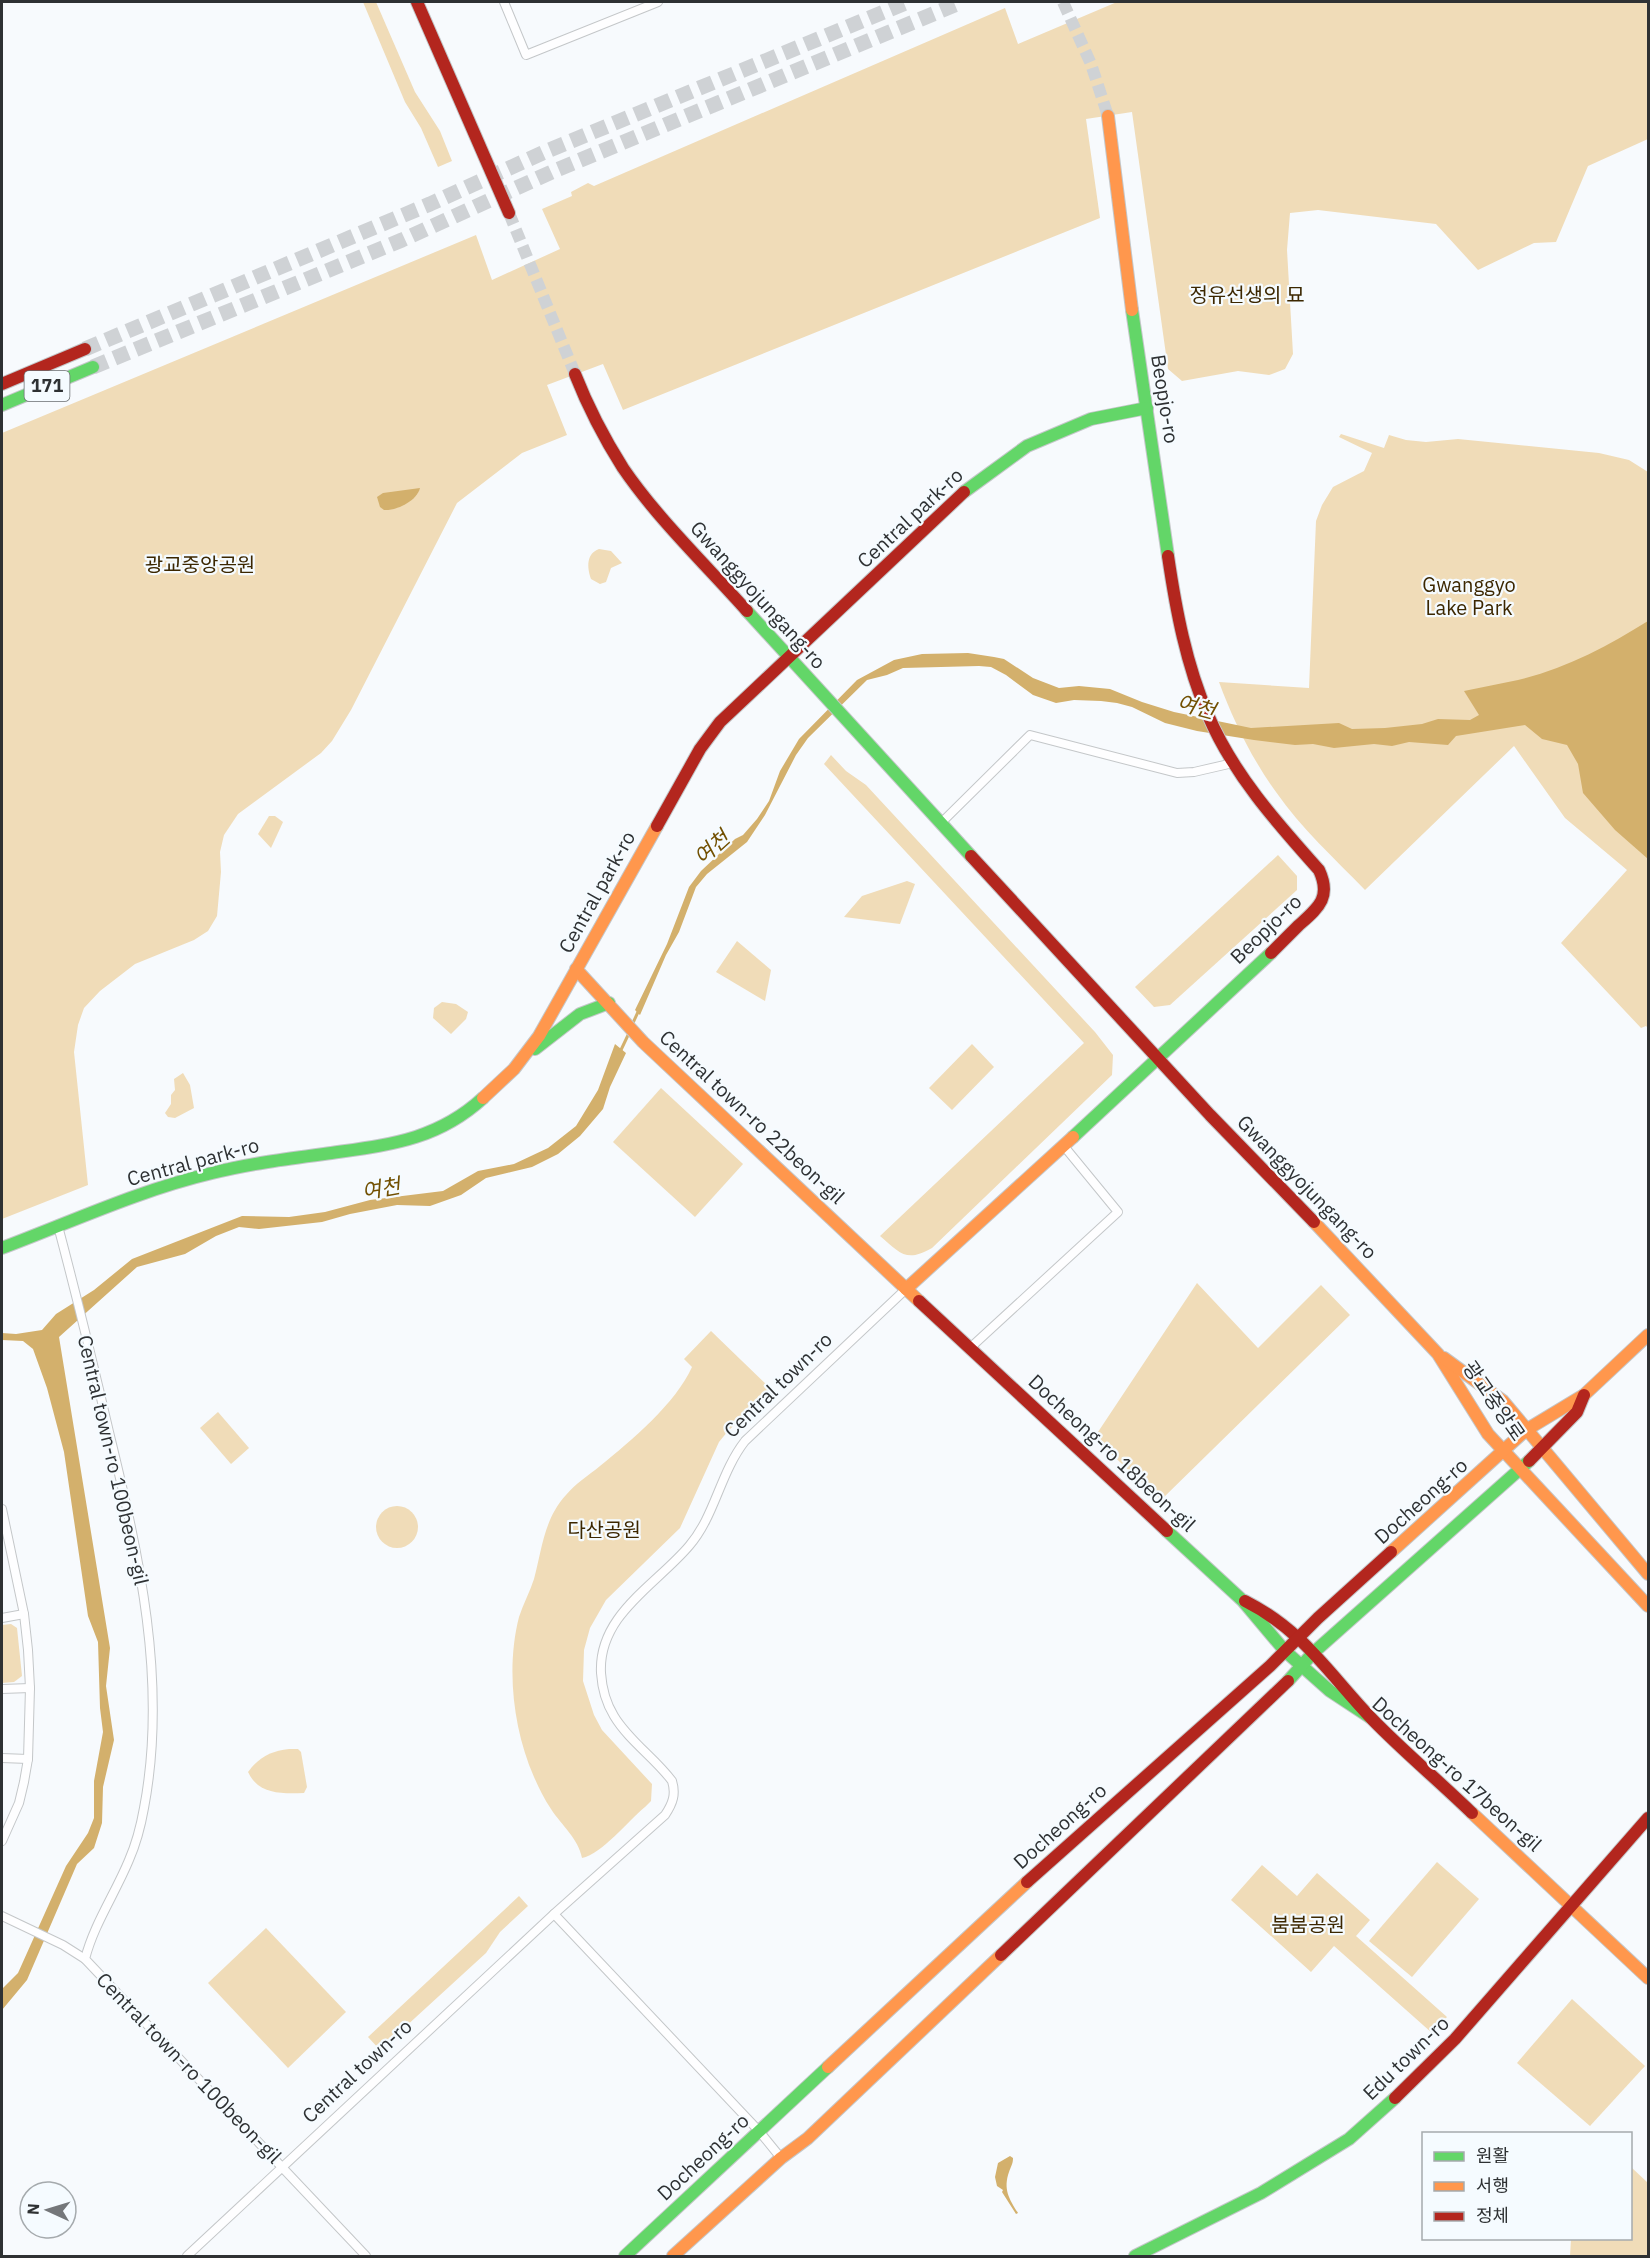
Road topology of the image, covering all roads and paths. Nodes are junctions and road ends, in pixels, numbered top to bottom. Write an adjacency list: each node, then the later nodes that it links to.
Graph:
1 (417, 2): 5 (main road)
2 (504, 2): 3 (street)
3 (658, 2)
4 (1108, 116): 11 (main road, Beopjo-ro)
5 (509, 213)
6 (85, 349): 9 (main road, 171)
7 (93, 367): 10 (main road, 171)
8 (575, 374): 12 (main road, Gwanggyojungang-ro)
9 (2, 384)
10 (2, 405)
11 (1147, 408): 12 (main road, Central park-ro); 13 (main road, Beopjo-ro)
12 (789, 657): 14 (main road, Gwanggyojungang-ro); 15 (main road, Central park-ro)
13 (1231, 760): 14 (street); 18 (main road, Beopjo-ro)
14 (942, 822): 18 (main road, Gwanggyojungang-ro)
15 (576, 969): 16 (main road, Central town-ro 22beon-gil); 17 (main road, Central park-ro)
16 (609, 1004): 17 (main road); 22 (main road, Central town-ro 22beon-gil)
17 (524, 1058): 20 (main road, Central park-ro)
18 (1159, 1058): 19 (main road, Central town-ro); 25 (main road, Gwanggyojungang-ro)
19 (1063, 1145): 22 (main road, Central town-ro); 24 (street)
20 (58, 1226): 21 (main road, Central park-ro); 54 (street, Central town-ro 100beon-gil)
21 (2, 1248)
22 (906, 1289): 24 (main road, Docheong-ro 18beon-gil); 52 (street, Central town-ro)
23 (1648, 1335): 26 (main road)
24 (970, 1348): 35 (main road, Docheong-ro 18beon-gil)
25 (1438, 1354): 27 (main road, Gwanggyojungang-ro); 29 (main road, 광교중앙로)
26 (1584, 1395): 27 (main road, Docheong-ro); 28 (main road)
27 (1526, 1430): 28 (main road, Gwanggyojungang-ro); 29 (main road, Docheong-ro)
28 (1542, 1449): 30 (main road); 34 (main road, Gwanggyojungang-ro)
29 (1504, 1452): 30 (main road, 광교중앙로); 39 (main road, Docheong-ro)
30 (1519, 1469): 36 (main road); 41 (main road)
31 (2, 1509): 32 (street)
32 (12, 1556): 33 (street); 37 (street)
33 (2, 1558)
34 (1648, 1574)
35 (1242, 1600): 39 (main road); 40 (main road, Docheong-ro 18beon-gil)
36 (1648, 1606)
37 (24, 1614): 38 (street); 43 (street)
38 (2, 1618)
39 (1298, 1639): 40 (main road, Docheong-ro); 41 (main road)
40 (1285, 1651): 42 (main road, Docheong-ro 17beon-gil); 56 (main road, Docheong-ro)
41 (1313, 1653): 42 (main road); 45 (main road)
42 (1301, 1665): 45 (main road, Docheong-ro 17beon-gil); 57 (main road)
43 (30, 1688): 44 (street); 47 (street)
44 (2, 1689)
45 (1371, 1718): 51 (main road, Docheong-ro 17beon-gil)
46 (2, 1758): 47 (street)
47 (28, 1759): 49 (street)
48 (1648, 1818): 51 (main road, Edu town-ro)
49 (6, 1823): 50 (street)
50 (2, 1841)
51 (1571, 1906): 55 (main road, Docheong-ro 17beon-gil); 63 (main road, Edu town-ro)
52 (554, 1914): 56 (street); 58 (street, Central town-ro)
53 (6, 1918): 54 (street)
54 (86, 1959): 58 (street, Central town-ro 100beon-gil)
55 (1648, 1978)
56 (759, 2131): 57 (street); 61 (main road, Docheong-ro)
57 (780, 2158): 62 (main road)
58 (284, 2167): 59 (street, Central town-ro); 60 (street, Central town-ro 100beon-gil)
59 (187, 2256)
60 (366, 2256)
61 (625, 2256)
62 (673, 2256)
63 (1135, 2256)

